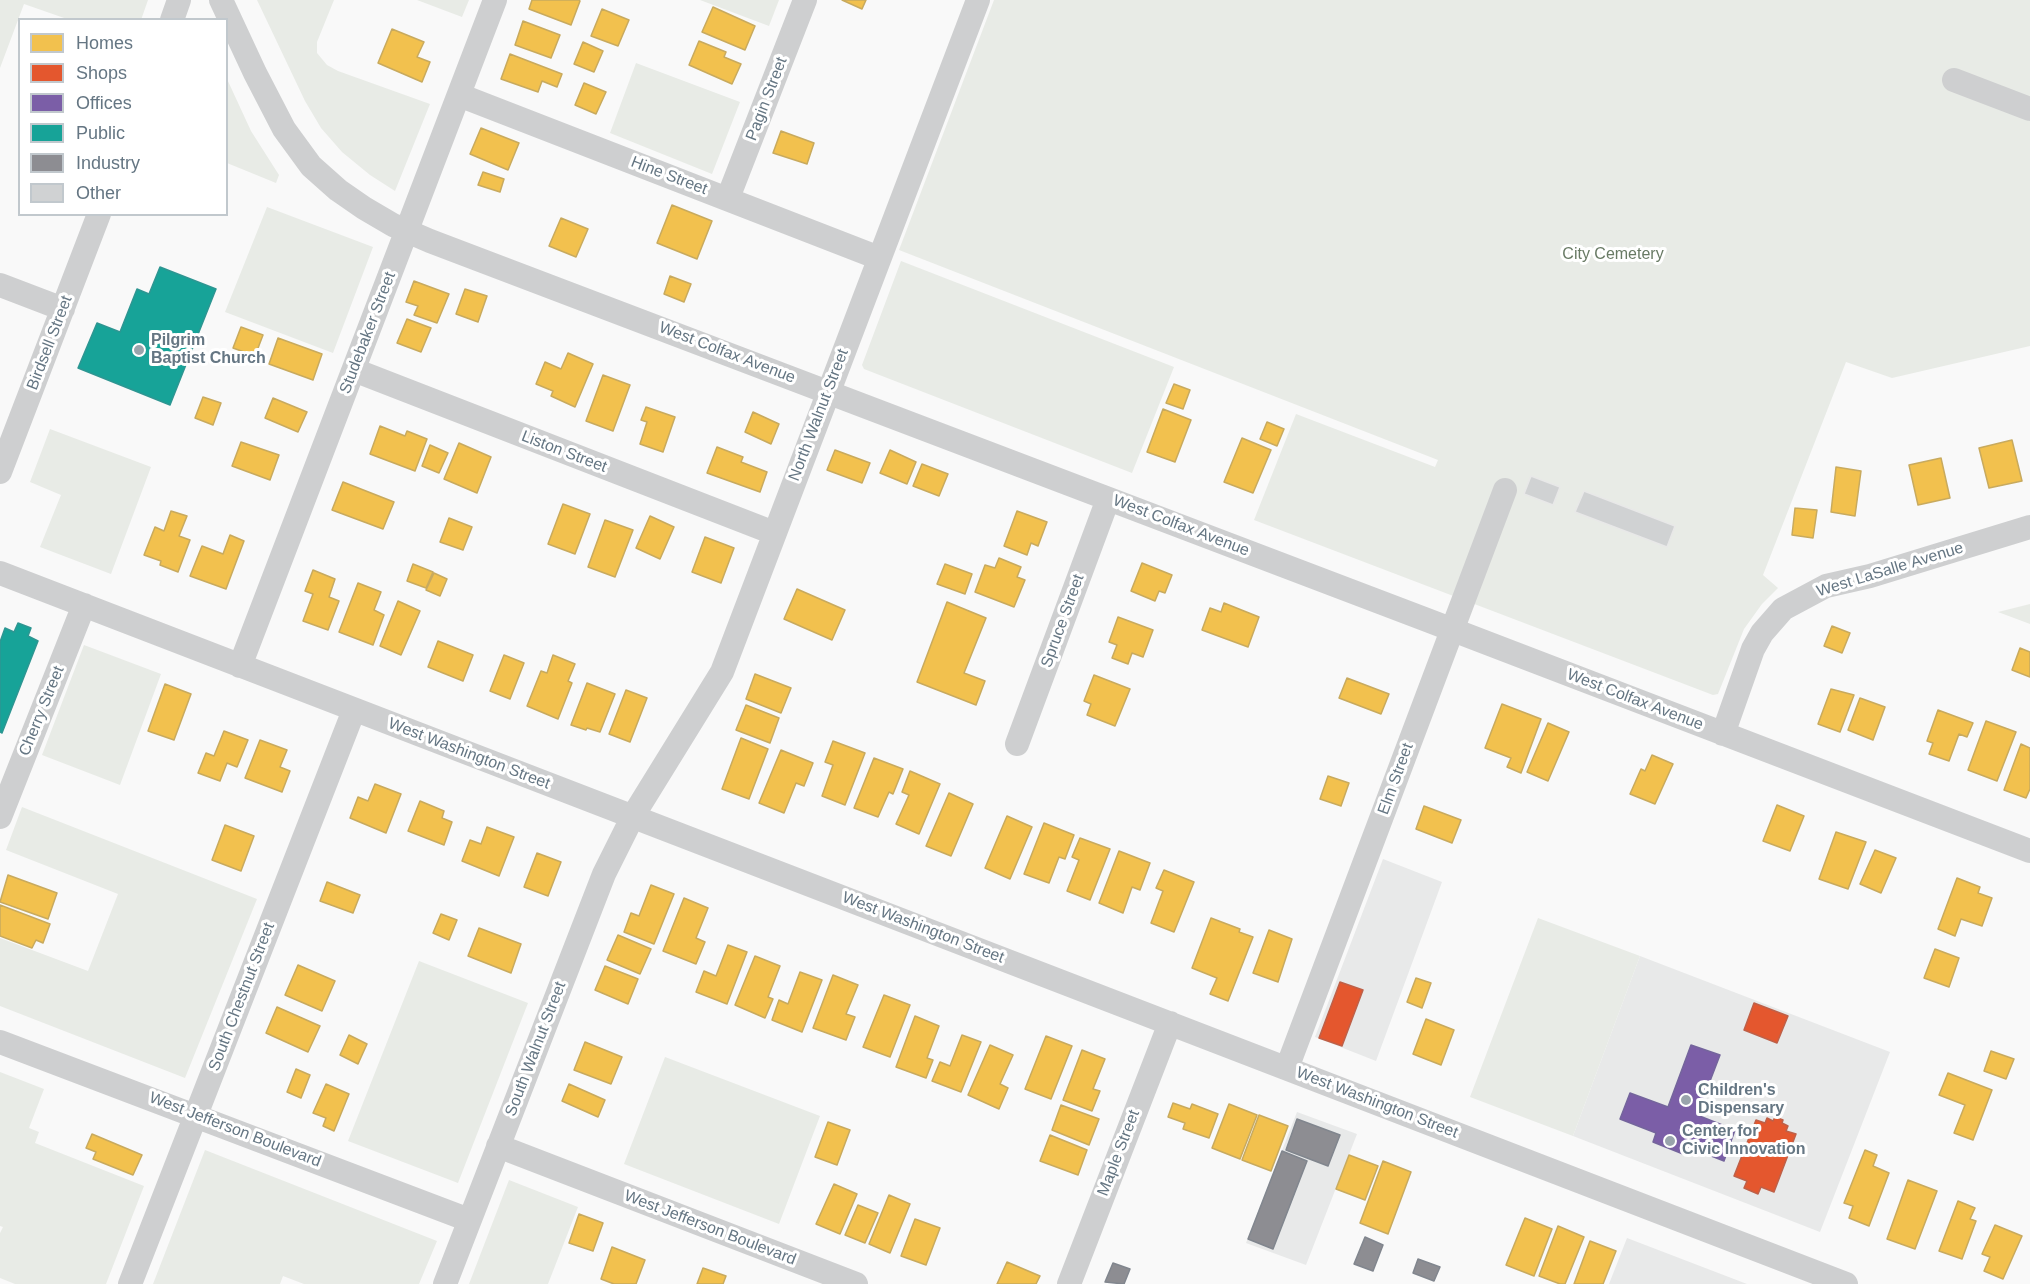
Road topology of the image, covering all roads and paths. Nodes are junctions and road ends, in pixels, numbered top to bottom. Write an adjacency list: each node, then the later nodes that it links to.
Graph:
1 (179, 0): 6 (street)
2 (221, 0): 12 (street, West Colfax Avenue)
3 (495, 0): 8 (street, Studebaker Street)
4 (805, 0): 10 (street, Pagin Street)
5 (978, 0): 13 (street, North Walnut Street)
6 (173, 18)
7 (1954, 80): 9 (street)
8 (459, 95): 10 (street, Hine Street); 12 (street, Studebaker Street)
9 (2030, 109)
10 (728, 198): 13 (street, Hine Street)
11 (98, 216): 15 (street, Birdsell Street)
12 (407, 231): 16 (street, Studebaker Street); 17 (street, West Colfax Avenue)
13 (879, 258): 17 (street, North Walnut Street)
14 (0, 285): 15 (street)
15 (63, 309): 18 (street, Birdsell Street)
16 (354, 370): 22 (street, Liston Street); 26 (street, Studebaker Street)
17 (828, 392): 20 (street, West Colfax Avenue); 22 (street, North Walnut Street)
18 (0, 472)
19 (1505, 490): 25 (street, Elm Street)
20 (1108, 499): 25 (street, West Colfax Avenue); 29 (street, Spruce Street)
21 (2030, 526): 28 (street, West LaSalle Avenue)
22 (774, 533): 30 (street, North Walnut Street)
23 (0, 573): 24 (street, West Washington Street)
24 (84, 605): 26 (street, West Washington Street); 31 (street, Cherry Street)
25 (1452, 629): 28 (street, West Colfax Avenue); 35 (street, Elm Street)
26 (240, 666): 27 (street, West Washington Street)
27 (354, 710): 30 (street, West Washington Street); 36 (street, South Chestnut Street)
28 (1723, 734): 32 (street, West Colfax Avenue)
29 (1017, 744)
30 (633, 816): 33 (street, West Washington Street); 37 (street, South Walnut Street)
31 (0, 817)
32 (2030, 851)
33 (1170, 1023): 35 (street, West Washington Street); 42 (street, Maple Street)
34 (0, 1042): 36 (street, West Jefferson Boulevard)
35 (1287, 1068): 43 (street, West Washington Street)
36 (196, 1115): 38 (street, West Jefferson Boulevard); 39 (street, South Chestnut Street)
37 (498, 1146): 38 (street, South Walnut Street); 41 (street, West Jefferson Boulevard)
38 (469, 1220): 40 (street, South Walnut Street)
39 (130, 1284)
40 (445, 1284)
41 (856, 1284)
42 (1069, 1284)
43 (1845, 1284)

